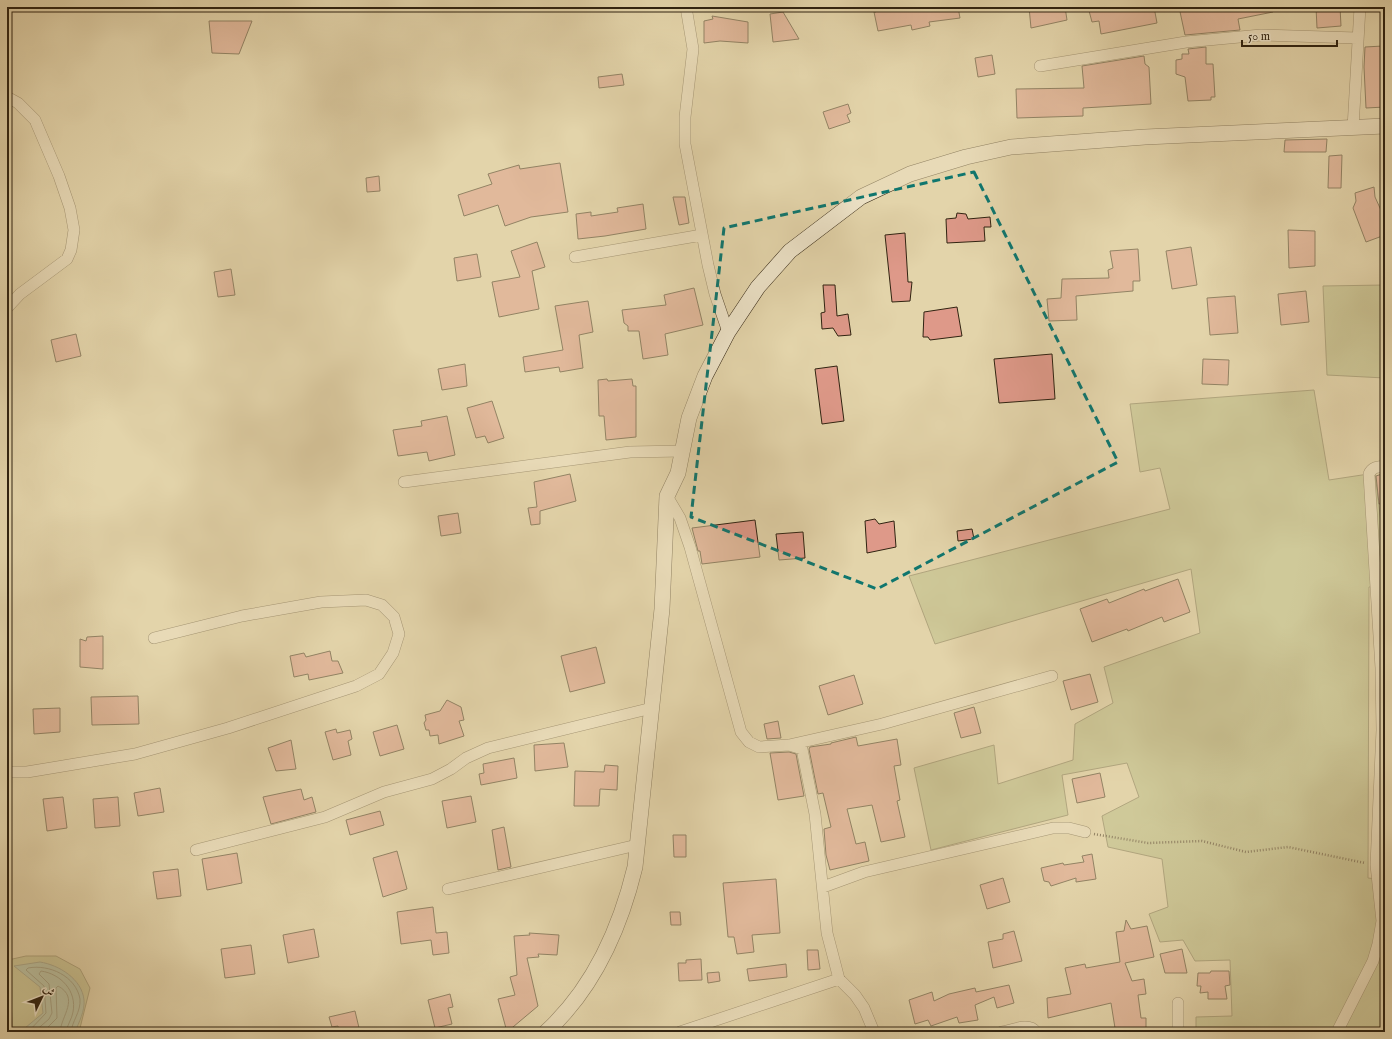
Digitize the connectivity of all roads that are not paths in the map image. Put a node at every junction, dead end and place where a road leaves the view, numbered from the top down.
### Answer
1 (686, 7) edge
2 (1360, 7) edge
3 (1357, 38) junction
4 (1040, 66) dead end
5 (7, 97) edge
6 (1385, 126) edge
7 (1353, 128) junction
8 (702, 235) junction
9 (575, 257) dead end
10 (7, 308) edge
11 (728, 332) junction
12 (682, 451) junction
13 (1385, 466) edge
14 (404, 482) dead end
15 (667, 496) junction
16 (154, 638) dead end
17 (1052, 676) dead end
18 (652, 708) junction
19 (789, 745) junction
20 (7, 772) edge
21 (1085, 832) road end
22 (637, 845) junction
23 (196, 850) dead end
24 (1380, 865) edge
25 (823, 887) junction
26 (448, 889) dead end
27 (839, 979) junction
28 (1178, 1003) dead end
29 (546, 1032) edge
30 (680, 1032) edge
31 (874, 1032) edge
32 (1002, 1032) edge
33 (1036, 1032) edge
34 (1178, 1032) edge
35 (1337, 1032) edge

1 - 8 street
2 - 3 street
3 - 4 street
3 - 7 street
5 - 10 street
6 - 7 main road
7 - 11 main road
8 - 9 street
8 - 11 street
11 - 12 main road
12 - 14 street
12 - 15 main road
13 - 24 street
15 - 18 main road
15 - 19 street
16 - 20 street
17 - 19 street
18 - 22 main road
18 - 23 street
19 - 25 street
21 - 25 street
22 - 26 street
22 - 29 main road
24 - 35 street
25 - 27 street
27 - 30 street
27 - 31 street
28 - 34 street
32 - 33 street

